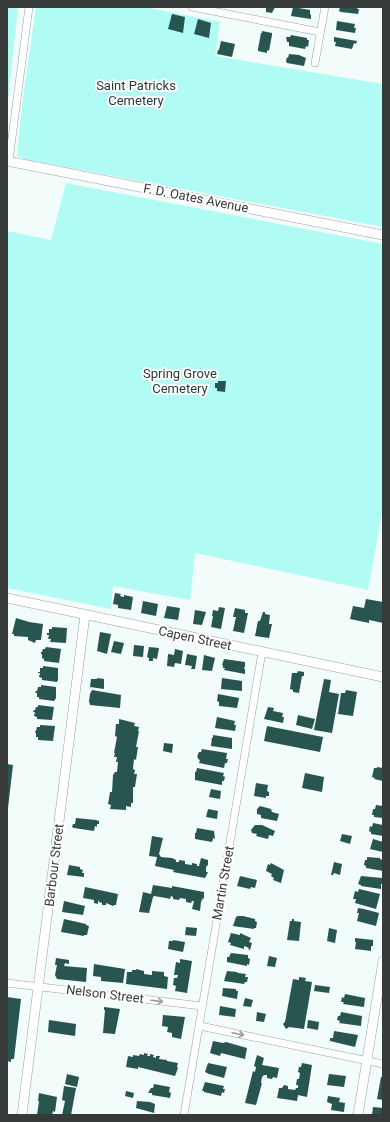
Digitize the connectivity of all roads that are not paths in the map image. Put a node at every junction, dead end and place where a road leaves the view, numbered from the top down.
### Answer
1 (29, 7) edge
2 (192, 7) edge
3 (325, 7) edge
4 (320, 32) junction
5 (315, 63) dead end
6 (8, 161) edge
7 (383, 235) edge
8 (7, 598) edge
9 (85, 615) junction
10 (262, 652) junction
11 (383, 677) edge
12 (383, 961) edge
13 (7, 983) edge
14 (38, 987) junction
15 (202, 1006) junction
16 (200, 1026) junction
17 (367, 1061) junction
18 (383, 1064) edge
19 (22, 1115) edge
20 (184, 1115) edge
21 (358, 1115) edge

1 - 6 street
2 - 4 street
3 - 4 street
4 - 5 street
6 - 7 street, F. D. Oates Avenue
8 - 9 street, Capen Street
9 - 10 street, Capen Street
9 - 14 street, Barbour Street
10 - 11 street, Capen Street
10 - 15 street, Martin Street
12 - 17 street
13 - 14 street, Nelson Street
14 -> 15 street, Nelson Street
14 - 19 street, Barbour Street
15 - 16 street, Martin Street
16 -> 17 street
16 - 20 street, Martin Street
17 - 18 street
17 - 21 street

